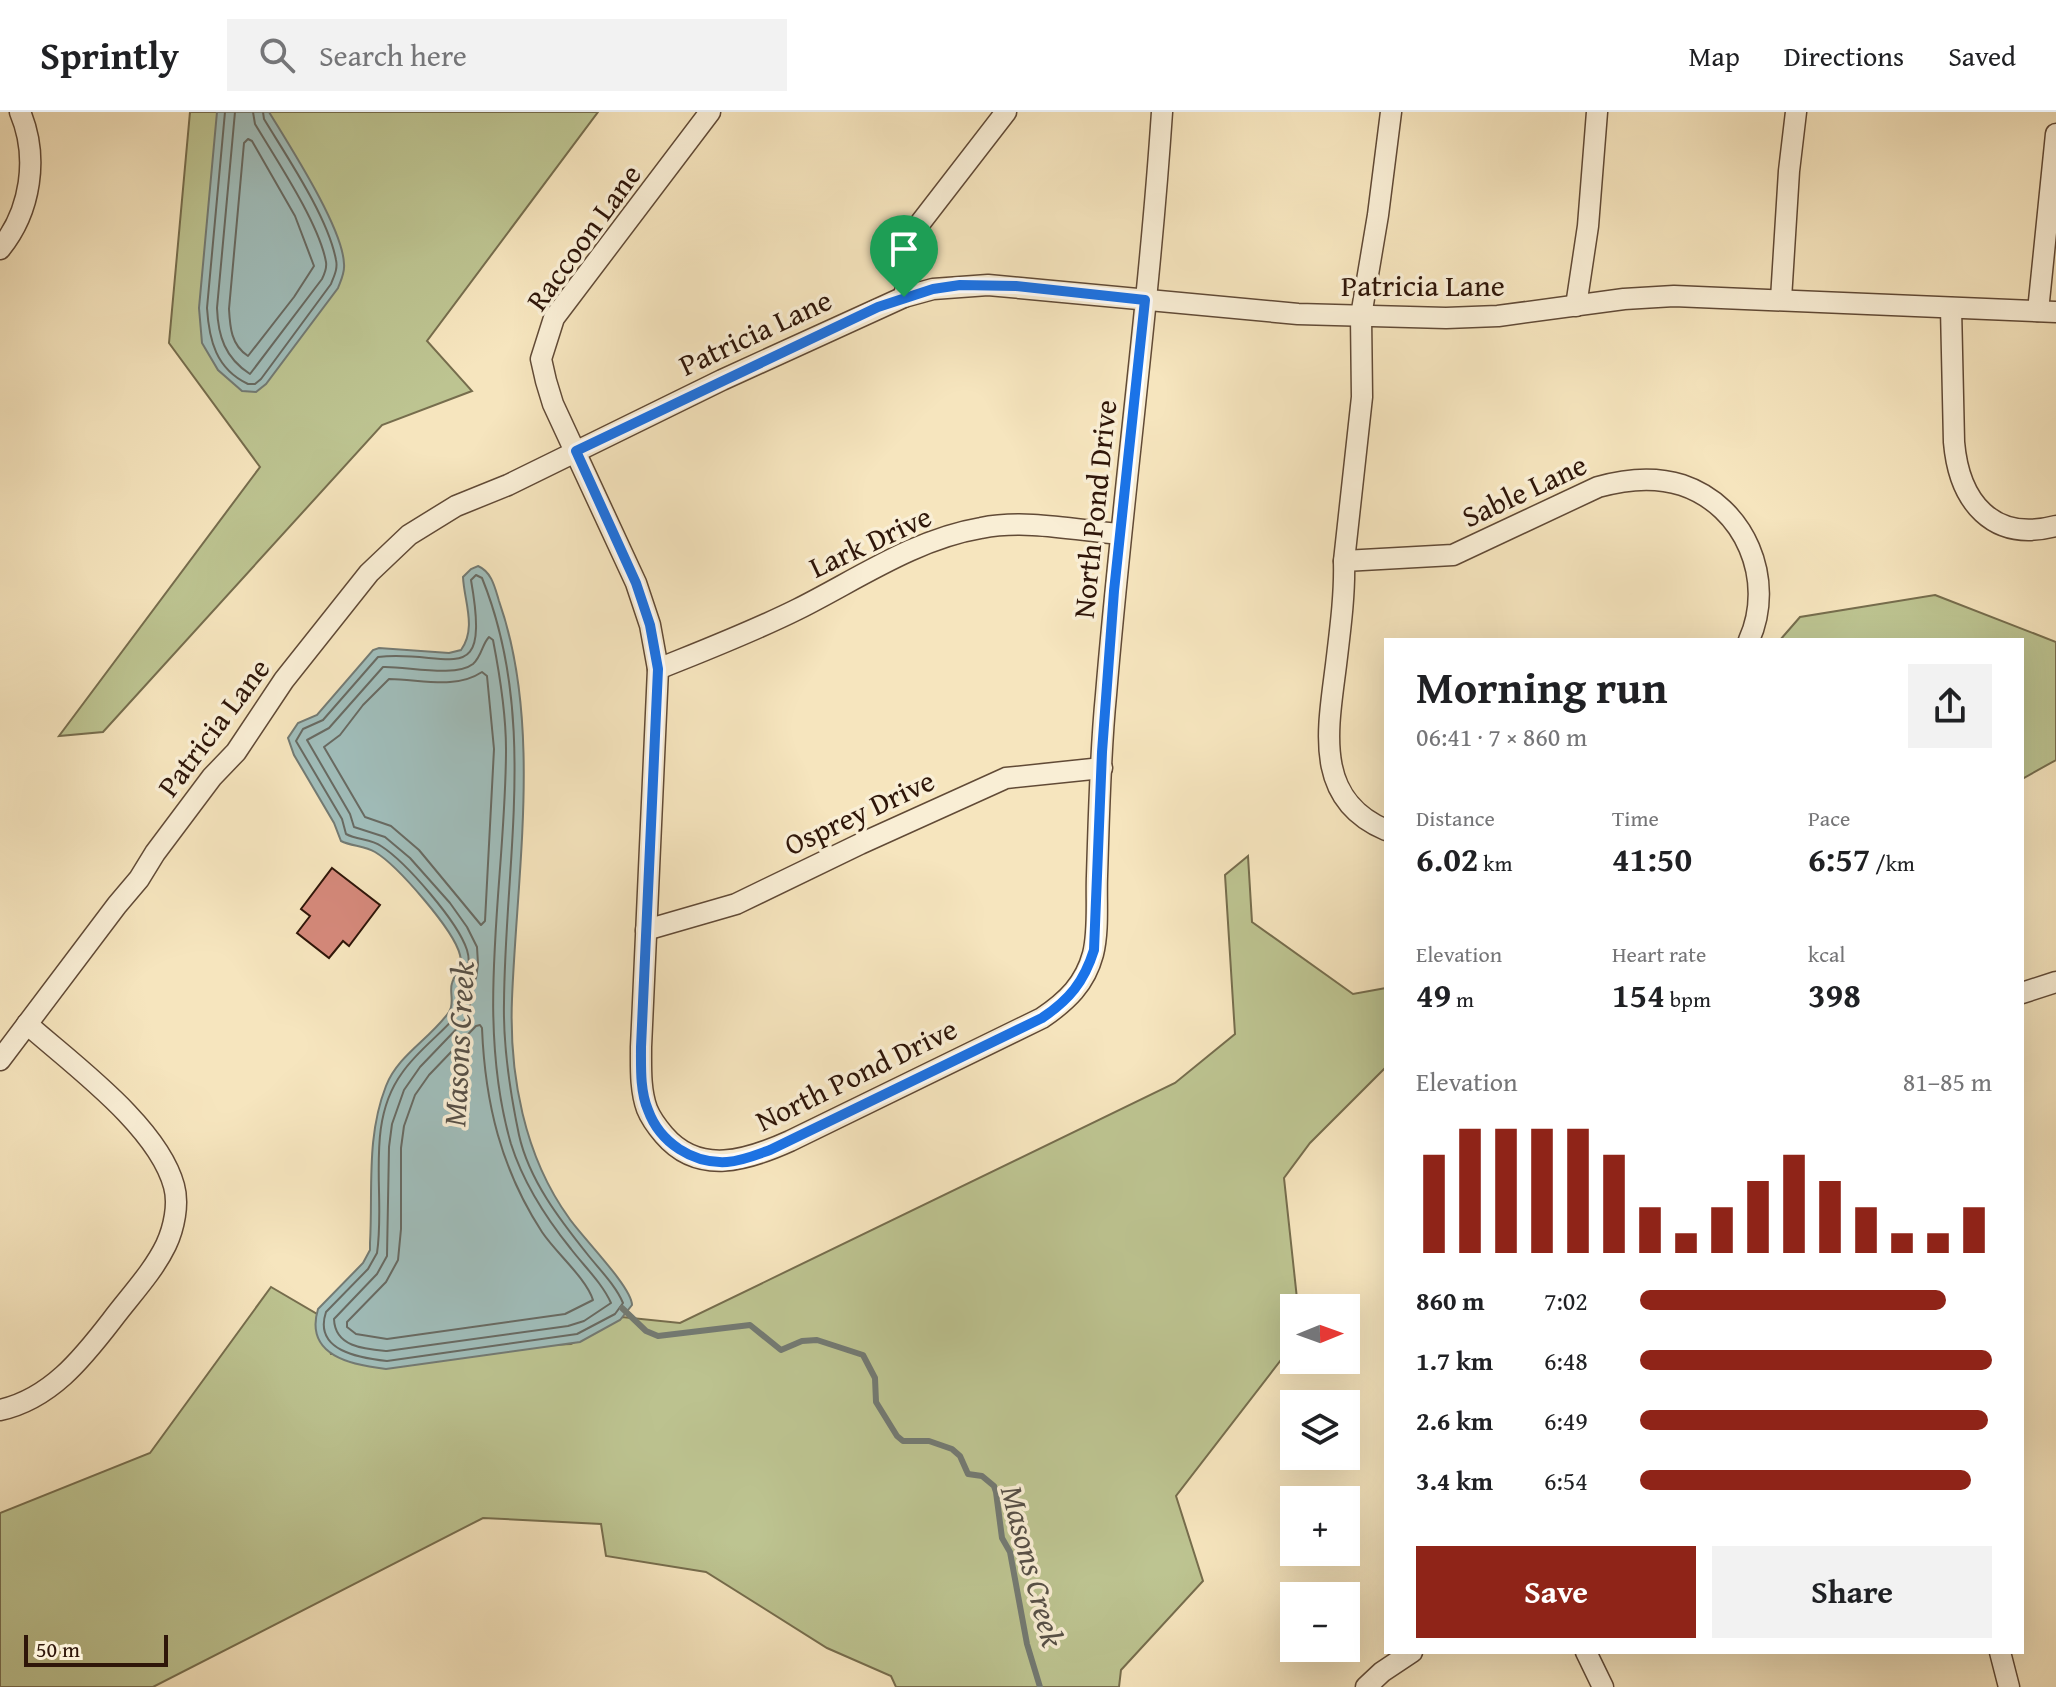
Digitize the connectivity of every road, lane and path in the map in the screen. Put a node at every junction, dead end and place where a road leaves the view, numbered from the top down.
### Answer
1 (20, 112) edge
2 (710, 112) edge
3 (1006, 112) edge
4 (1162, 112) edge
5 (1391, 112) edge
6 (1597, 112) edge
7 (1796, 112) edge
8 (2056, 134) edge
9 (0, 249) edge
10 (904, 297) junction
11 (1781, 299) junction
12 (1145, 300) junction
13 (1576, 306) junction
14 (1951, 308) junction
15 (2047, 311) edge
16 (1361, 316) junction
17 (576, 451) junction
18 (2056, 526) edge
19 (1120, 534) junction
20 (1344, 561) junction
21 (1750, 638) edge
22 (658, 669) junction
23 (1102, 768) junction
24 (1384, 829) edge
25 (646, 930) junction
26 (2056, 982) edge
27 (2024, 992) edge
28 (27, 1024) junction
29 (0, 1060) edge
30 (0, 1410) edge
31 (1409, 1654) edge
32 (1587, 1654) edge
33 (2001, 1654) edge
34 (1366, 1687) edge
35 (1603, 1687) edge
36 (2009, 1687) edge

1 - 9 street
2 - 17 street, Raccoon Lane
3 - 10 street
4 - 12 street
5 - 16 street
6 - 13 street
7 - 11 street
8 - 15 street
10 - 12 street, Patricia Lane
10 - 17 street, Patricia Lane
11 - 13 street, Patricia Lane
11 - 14 street, Patricia Lane
12 - 16 street, Patricia Lane
12 - 19 street, North Pond Drive
13 - 16 street, Patricia Lane
14 - 15 street, Patricia Lane
14 - 18 street
16 - 20 street
17 - 22 street, North Pond Drive
17 - 28 street, Patricia Lane
19 - 22 street, Lark Drive
19 - 23 street, North Pond Drive
20 - 21 street, Sable Lane
20 - 24 street
22 - 25 street, North Pond Drive
23 - 25 street, Osprey Drive
23 - 25 street, North Pond Drive
26 - 27 street
28 - 29 street, Patricia Lane
28 - 30 street
31 - 34 street
32 - 35 street
33 - 36 street

